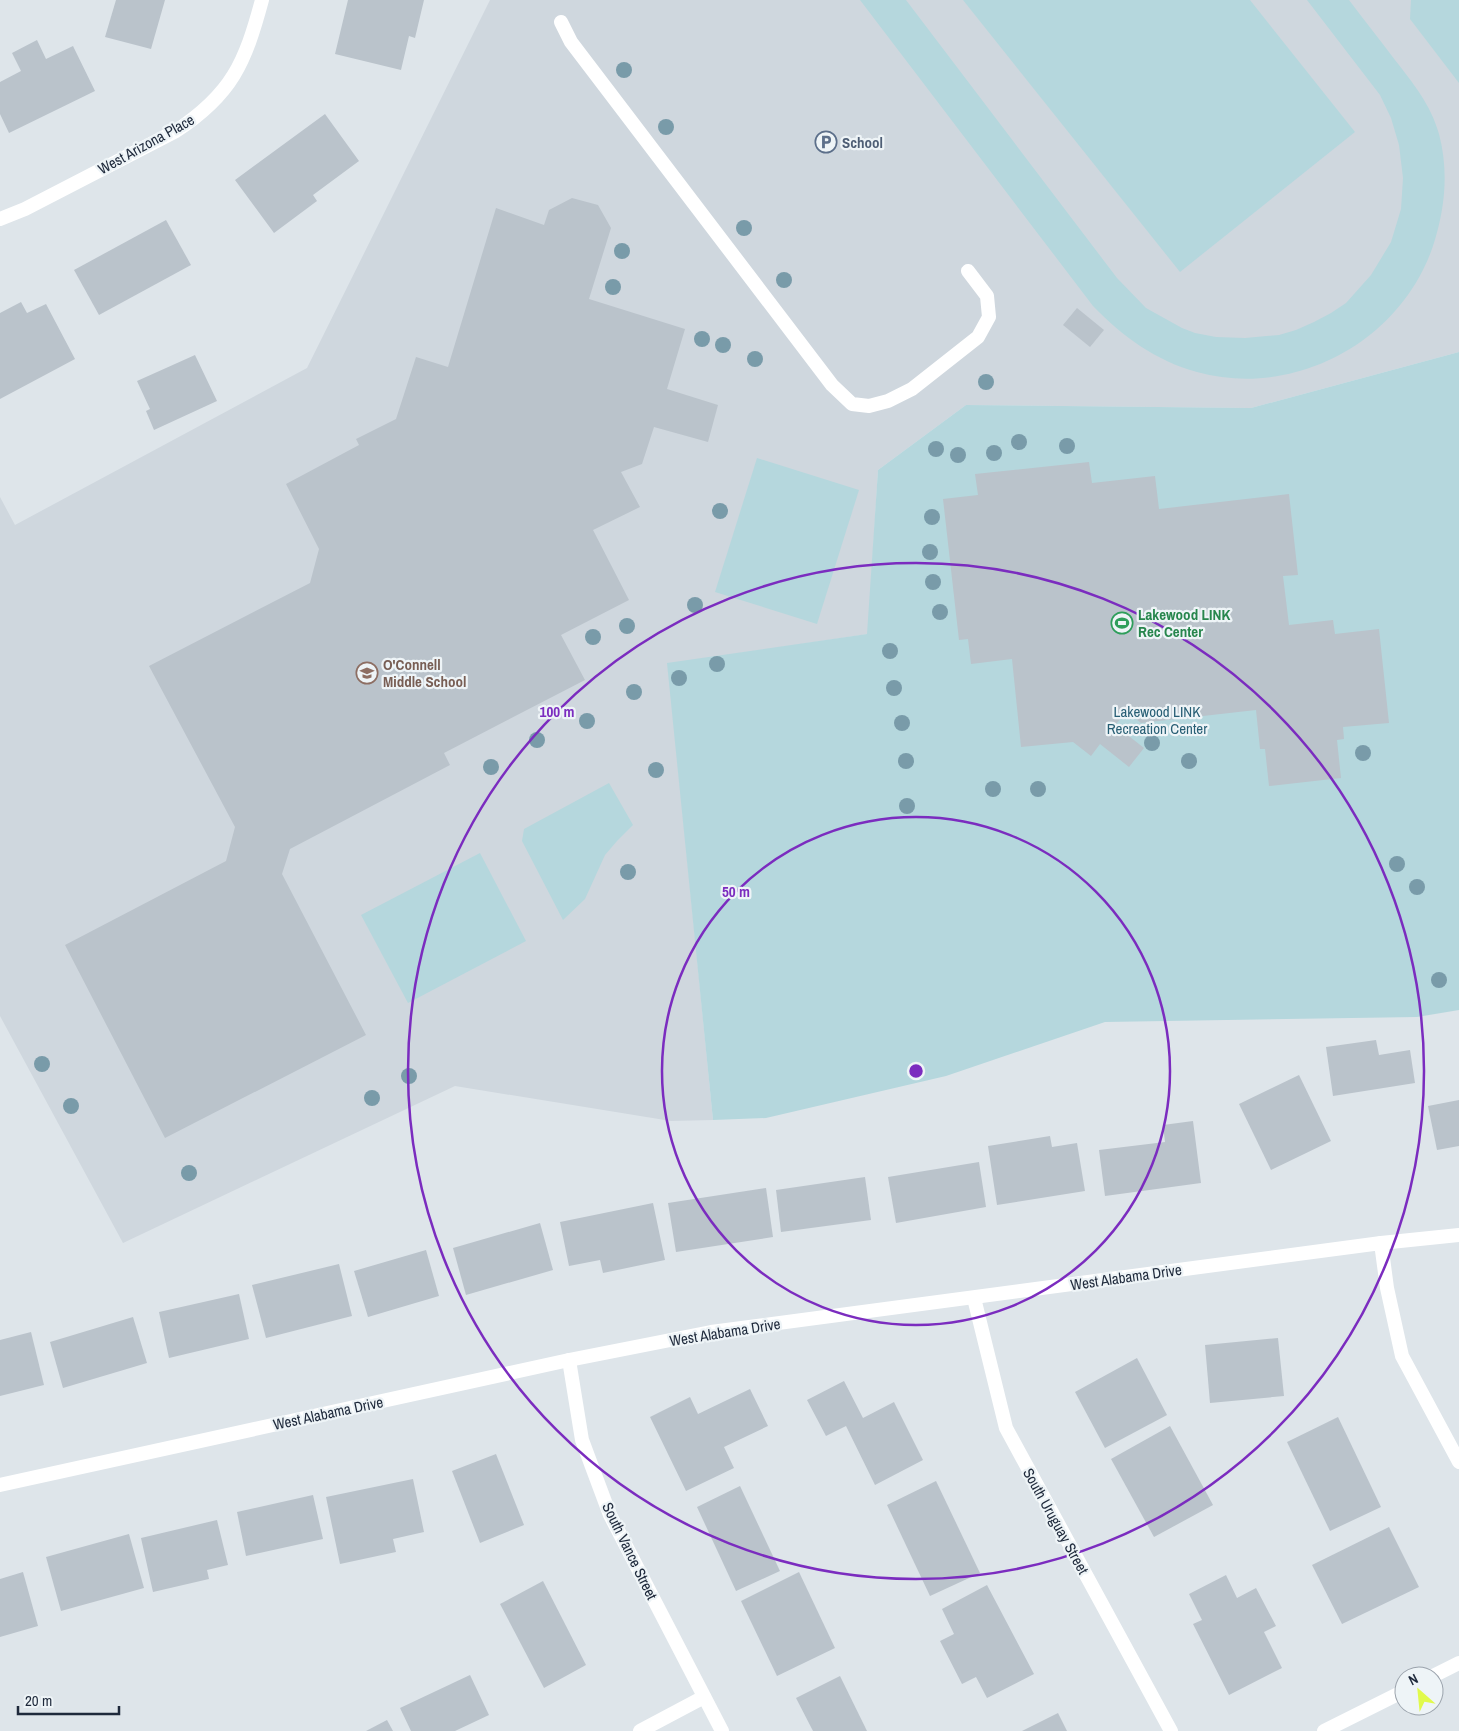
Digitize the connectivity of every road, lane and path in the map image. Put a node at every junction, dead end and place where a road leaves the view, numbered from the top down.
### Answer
1 (262, 0) edge
2 (561, 22) dead end
3 (0, 219) edge
4 (968, 270) dead end
5 (1459, 1235) edge
6 (1381, 1243) junction
7 (974, 1298) junction
8 (569, 1360) junction
9 (1459, 1462) edge
10 (0, 1485) edge
11 (1459, 1663) edge
12 (1444, 1670) edge
13 (1394, 1695) edge
14 (704, 1697) junction
15 (640, 1731) edge
16 (722, 1731) edge
17 (1171, 1731) edge
18 (1324, 1731) edge

1 - 3 street, West Arizona Place
2 - 4 street
5 - 6 street, West Alabama Drive
6 - 7 street, West Alabama Drive
6 - 9 street
7 - 8 street, West Alabama Drive
7 - 17 street, South Uruguay Street
8 - 10 street, West Alabama Drive
8 - 14 street, South Vance Street
11 - 12 street
13 - 18 street
14 - 15 street
14 - 16 street, South Vance Street

